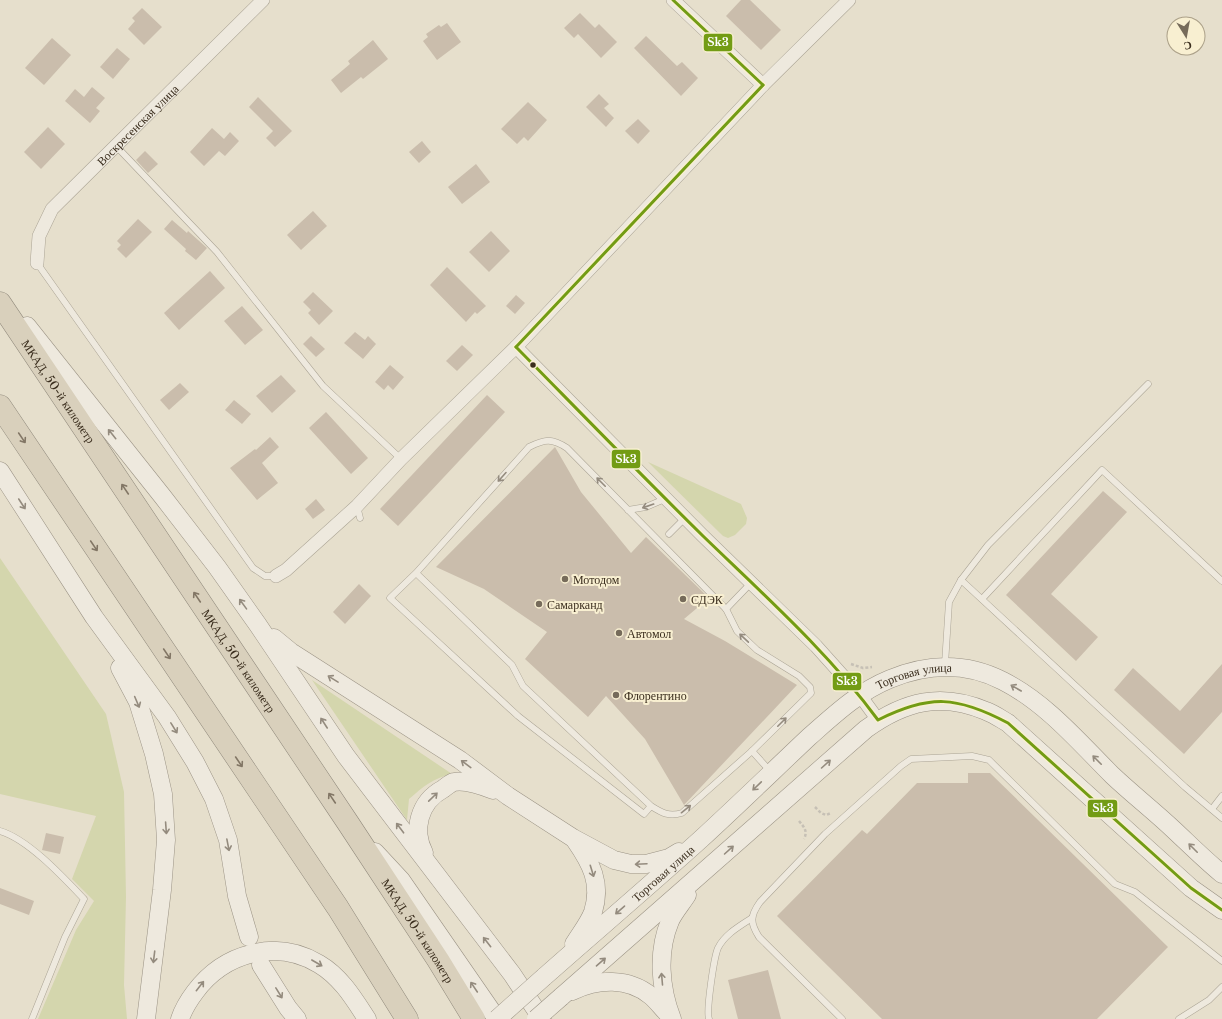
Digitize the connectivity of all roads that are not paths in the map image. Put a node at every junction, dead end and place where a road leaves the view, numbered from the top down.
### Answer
1 (263, 0) edge
2 (673, 0) edge
3 (849, 0) edge
4 (763, 84) junction
5 (116, 146) junction
6 (37, 263) joint
7 (0, 293) edge
8 (0, 304) edge
9 (516, 347) junction
10 (1148, 384) dead end
11 (0, 406) edge
12 (401, 459) junction
13 (0, 471) edge
14 (667, 498) junction
15 (628, 510) junction
16 (686, 518) junction
17 (669, 534) dead end
18 (416, 573) junction
19 (276, 576) joint
20 (961, 580) junction
21 (1222, 581) edge
22 (752, 583) junction
23 (982, 599) junction
24 (726, 609) junction
25 (94, 617) junction
26 (258, 625) junction
27 (945, 666) junction
28 (859, 694) junction
29 (878, 720) junction
30 (752, 751) junction
31 (771, 772) junction
32 (508, 796) junction
33 (1222, 796) edge
34 (651, 806) junction
35 (1212, 809) junction
36 (1222, 818) edge
37 (348, 822) junction
38 (0, 831) edge
39 (573, 838) junction
40 (701, 838) junction
41 (432, 870) junction
42 (1222, 874) edge
43 (700, 876) junction
44 (1222, 910) edge
45 (752, 918) junction
46 (249, 937) dead end
47 (566, 957) junction
48 (1222, 961) edge
49 (262, 965) dead end
50 (1222, 987) edge
51 (561, 997) junction
52 (672, 1018) edge
53 (32, 1019) edge
54 (146, 1019) edge
55 (180, 1019) edge
56 (297, 1019) edge
57 (367, 1019) edge
58 (407, 1019) edge
59 (474, 1019) edge
60 (497, 1019) edge
61 (536, 1019) edge
62 (542, 1019) edge
63 (709, 1019) edge
64 (842, 1019) edge
65 (1179, 1019) edge

1 - 5 street, Воскресенская улица
2 - 4 street
3 - 4 street
4 - 9 street
5 - 6 street, Воскресенская улица
5 - 12 lane
6 - 19 lane
26 -> 7 street
37 -> 8 highway, МКАД, 50-й километр
9 - 12 street
9 - 14 street
10 - 20 lane
11 -> 58 highway
12 - 19 street
13 -> 25 street
14 -> 15 lane
14 - 16 street
15 -> 18 lane
15 - 24 lane
16 - 17 lane
16 - 22 street
18 - 34 lane
18 - 34 lane
20 - 23 lane
20 - 27 lane
21 - 23 lane
22 - 24 lane
22 - 28 street
23 - 35 lane
30 -> 24 lane
25 -> 46 street
25 -> 54 street
32 -> 26 street
41 -> 26 street
27 - 28 street, Торговая улица
42 -> 27 street, Торговая улица
28 - 29 street
28 - 31 street, Торговая улица
43 -> 29 street
29 - 44 street
30 - 31 lane
34 -> 30 lane
31 -> 40 street, Торговая улица
32 - 39 street
41 -> 32 street
33 - 35 lane
35 - 36 lane
37 - 59 highway, МКАД, 50-й километр
60 -> 37 street
38 - 53 lane
40 -> 39 street
39 -> 47 street
40 -> 47 street, Торговая улица
62 -> 41 street
51 -> 43 street
52 -> 43 street
45 - 48 lane
45 - 63 lane
45 - 64 lane
47 - 60 street, Торговая улица, bridge
49 -> 56 street
50 - 65 lane
51 - 52 street
51 - 61 street, bridge
55 -> 57 street

